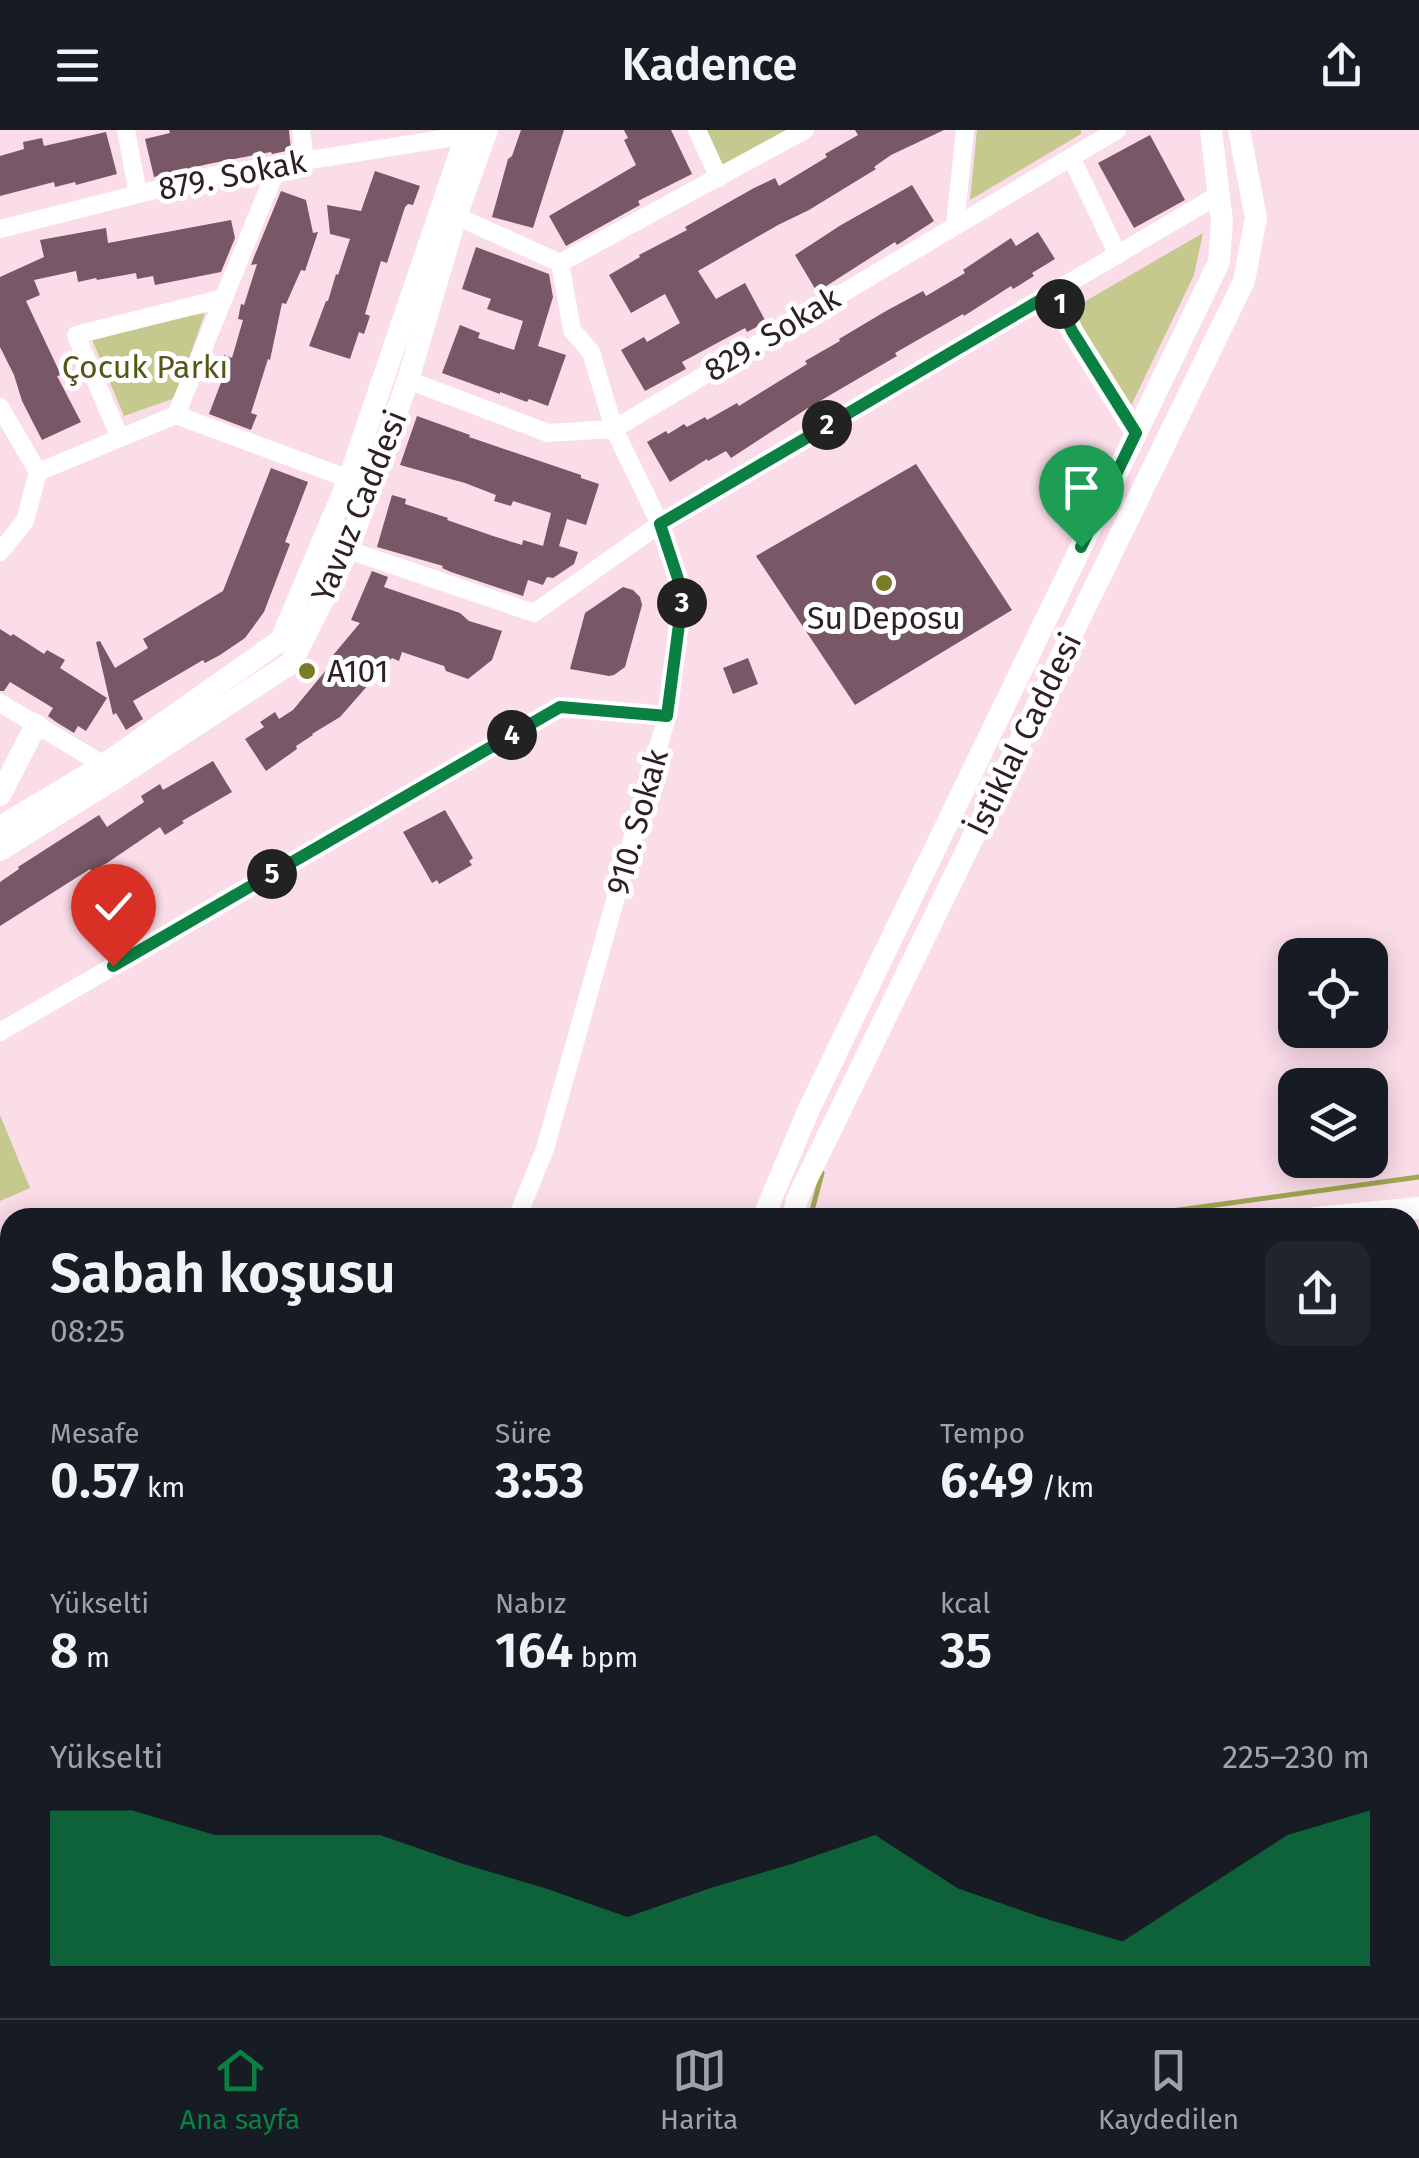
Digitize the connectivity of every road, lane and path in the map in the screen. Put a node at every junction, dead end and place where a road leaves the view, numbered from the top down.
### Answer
1 (126, 130) edge
2 (300, 130) edge
3 (697, 130) edge
4 (805, 130) edge
5 (965, 130) edge
6 (1117, 130) edge
7 (1211, 130) edge
8 (1239, 130) edge
9 (474, 132) edge
10 (1071, 157) junction
11 (305, 160) junction
12 (278, 165) junction
13 (719, 178) junction
14 (138, 194) junction
15 (1220, 194) junction
16 (456, 216) junction
17 (955, 226) junction
18 (0, 229) edge
19 (1118, 254) junction
20 (560, 263) junction
21 (1054, 292) junction
22 (224, 298) junction
23 (408, 380) junction
24 (0, 407) edge
25 (176, 415) junction
26 (614, 429) junction
27 (1136, 433) junction
28 (120, 438) junction
29 (38, 472) junction
30 (349, 479) junction
31 (660, 524) junction
32 (348, 550) junction
33 (0, 552) edge
34 (0, 703) edge
35 (667, 716) junction
36 (36, 724) junction
37 (109, 772) junction
38 (0, 795) edge
39 (0, 826) edge
40 (0, 850) edge
41 (0, 1032) edge
42 (521, 1208) edge
43 (768, 1208) edge
44 (795, 1208) edge

1 - 14 street
2 - 11 street
3 - 13 street
4 - 13 street
5 - 17 street
6 - 10 street, 829. Sokak
7 - 15 main road, İstiklal Caddesi
8 - 44 main road, İstiklal Caddesi
9 - 11 street, 879. Sokak
9 - 16 main road, Yavuz Caddesi
9 - 30 main road, Yavuz Caddesi
10 - 17 street, 829. Sokak
10 - 19 street
11 - 12 street, 879. Sokak
12 - 14 street, 879. Sokak
12 - 22 street
13 - 20 street
14 - 18 street, 879. Sokak
15 - 19 street
15 - 27 main road, İstiklal Caddesi
16 - 20 street
16 - 23 main road, Yavuz Caddesi
17 - 26 street, 829. Sokak
19 - 21 street
20 - 26 street, 910. Sokak
21 - 27 main road
21 - 31 street
22 - 25 street
22 - 28 street
23 - 26 street, 829. Sokak
23 - 32 main road, Yavuz Caddesi
24 - 29 street
25 - 28 street
25 - 30 street
26 - 31 street, 910. Sokak
27 - 43 main road, İstiklal Caddesi
28 - 29 street
29 - 33 street
30 - 37 main road, Yavuz Caddesi
31 - 32 street
31 - 35 street, 910. Sokak
32 - 37 main road, Yavuz Caddesi
34 - 36 street
35 - 41 street
35 - 42 street, 910. Sokak
36 - 37 street
36 - 38 main road
37 - 39 main road, Yavuz Caddesi
37 - 40 main road, Yavuz Caddesi

